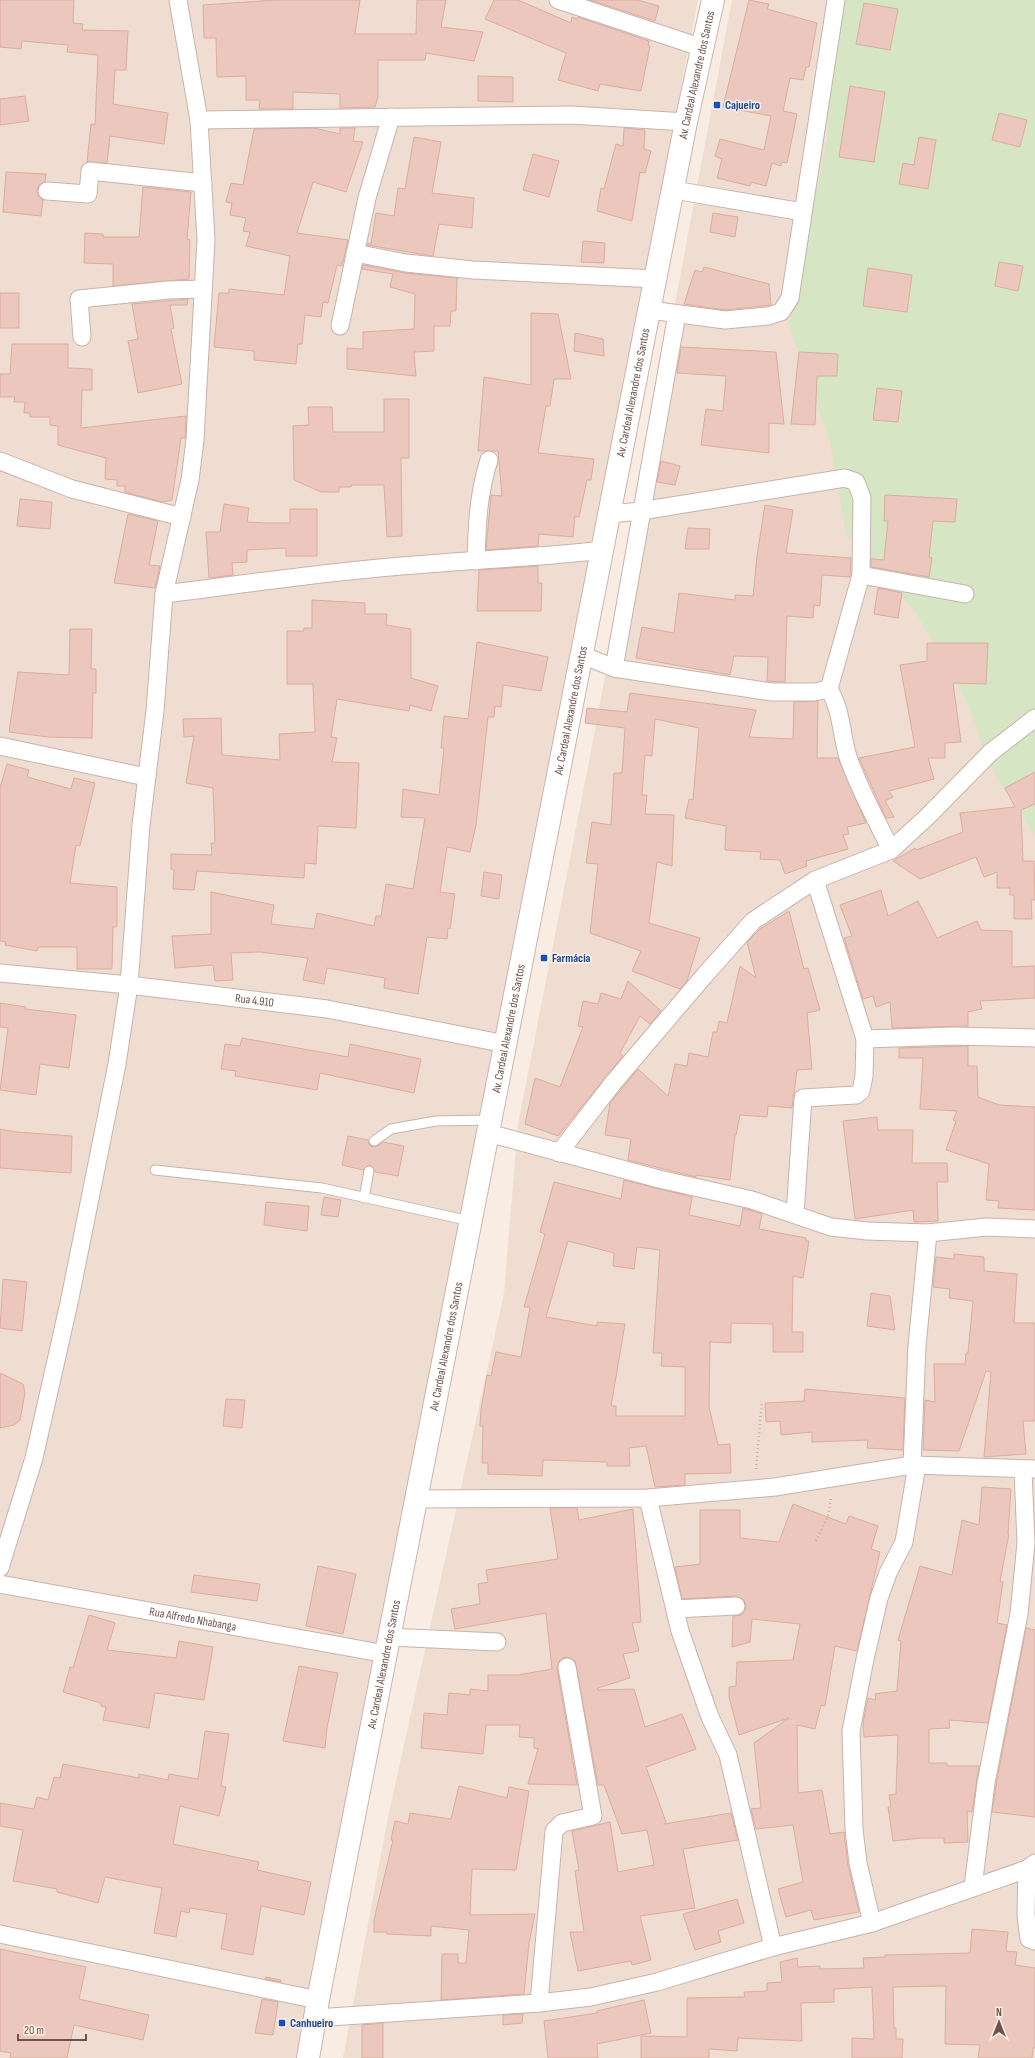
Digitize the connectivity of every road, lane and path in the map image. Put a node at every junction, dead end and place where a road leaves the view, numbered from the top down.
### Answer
1 (178, 0) edge
2 (558, 0) edge
3 (713, 0) edge
4 (836, 0) edge
5 (703, 48) junction
6 (391, 117) junction
7 (198, 120) junction
8 (686, 122) junction
9 (203, 183) junction
10 (674, 190) junction
11 (47, 191) dead end
12 (803, 212) junction
13 (355, 253) junction
14 (656, 279) junction
15 (202, 289) junction
16 (650, 310) junction
17 (676, 314) junction
18 (340, 326) dead end
19 (82, 337) dead end
20 (489, 460) dead end
21 (0, 461) edge
22 (641, 511) junction
23 (610, 514) junction
24 (182, 517) junction
25 (603, 550) junction
26 (476, 562) junction
27 (861, 575) junction
28 (164, 594) junction
29 (965, 594) dead end
30 (582, 655) junction
31 (614, 668) junction
32 (829, 689) junction
33 (1035, 718) edge
34 (0, 746) edge
35 (146, 777) junction
36 (891, 850) junction
37 (815, 880) junction
38 (0, 973) edge
39 (130, 985) junction
40 (1035, 1038) edge
41 (865, 1039) junction
42 (506, 1044) junction
43 (490, 1126) junction
44 (374, 1141) dead end
45 (559, 1153) junction
46 (155, 1170) dead end
47 (369, 1171) dead end
48 (364, 1198) junction
49 (795, 1214) junction
50 (470, 1222) junction
51 (1035, 1229) edge
52 (928, 1233) junction
53 (762, 1401) dead end
54 (914, 1465) junction
55 (1029, 1469) edge
56 (830, 1478) junction
57 (753, 1489) junction
58 (648, 1498) junction
59 (416, 1499) junction
60 (816, 1542) dead end
61 (0, 1568) edge
62 (0, 1584) edge
63 (736, 1606) dead end
64 (675, 1609) junction
65 (497, 1642) dead end
66 (387, 1646) junction
67 (567, 1668) dead end
68 (1031, 1866) edge
69 (972, 1888) junction
70 (872, 1923) junction
71 (0, 1934) edge
72 (1035, 1941) edge
73 (773, 1946) junction
74 (539, 2003) junction
75 (317, 2009) junction
76 (308, 2058) edge

1 - 7 street
2 - 5 street
3 - 5 street, Av. Cardeal Alexandre dos Santos
4 - 12 street
5 - 8 street, Av. Cardeal Alexandre dos Santos
6 - 7 street
6 - 8 street
6 - 13 street
7 - 9 street
8 - 10 street, Av. Cardeal Alexandre dos Santos
9 - 11 street
9 - 15 street
10 - 12 street
10 - 14 street, Av. Cardeal Alexandre dos Santos
12 - 17 street
13 - 14 street
13 - 18 street
14 - 16 street, Av. Cardeal Alexandre dos Santos
15 - 19 street
15 - 24 street
16 - 17 street
16 - 23 street, Av. Cardeal Alexandre dos Santos
17 - 22 street
20 - 26 street
21 - 24 street
22 - 23 street
22 - 27 street
22 - 31 street
23 - 25 street, Av. Cardeal Alexandre dos Santos
24 - 28 street
25 - 26 street
25 - 30 street, Av. Cardeal Alexandre dos Santos
26 - 28 street
27 - 29 street
27 - 32 street
28 - 35 street
30 - 31 street
30 - 42 street, Av. Cardeal Alexandre dos Santos
31 - 32 street
32 - 36 street
33 - 36 street
34 - 35 street
35 - 39 street
36 - 37 street
37 - 41 street
37 - 45 street
38 - 39 street, Rua 4.910
39 - 42 street, Rua 4.910
39 - 61 street
40 - 41 street
41 - 49 street
42 - 43 street, Av. Cardeal Alexandre dos Santos
43 - 44 lane
43 - 45 street
43 - 50 street, Av. Cardeal Alexandre dos Santos
45 - 49 street
46 - 48 lane
47 - 48 lane
48 - 50 lane
49 - 52 street
50 - 59 street, Av. Cardeal Alexandre dos Santos
51 - 52 street
52 - 54 street
53 - 57 path
54 - 55 street
54 - 56 street
54 - 70 street
55 - 69 street
56 - 57 street
56 - 60 path
57 - 58 street
58 - 59 street
58 - 64 street
59 - 66 street, Av. Cardeal Alexandre dos Santos
62 - 66 street, Rua Alfredo Nhabanga
63 - 64 street
64 - 73 street
65 - 66 street, Rua Alfredo Nhabanga
66 - 75 street, Av. Cardeal Alexandre dos Santos
67 - 74 street
68 - 69 street
68 - 72 street
69 - 70 street
70 - 73 street
71 - 75 street
73 - 74 street
74 - 75 street
75 - 76 street, Av. Cardeal Alexandre dos Santos

